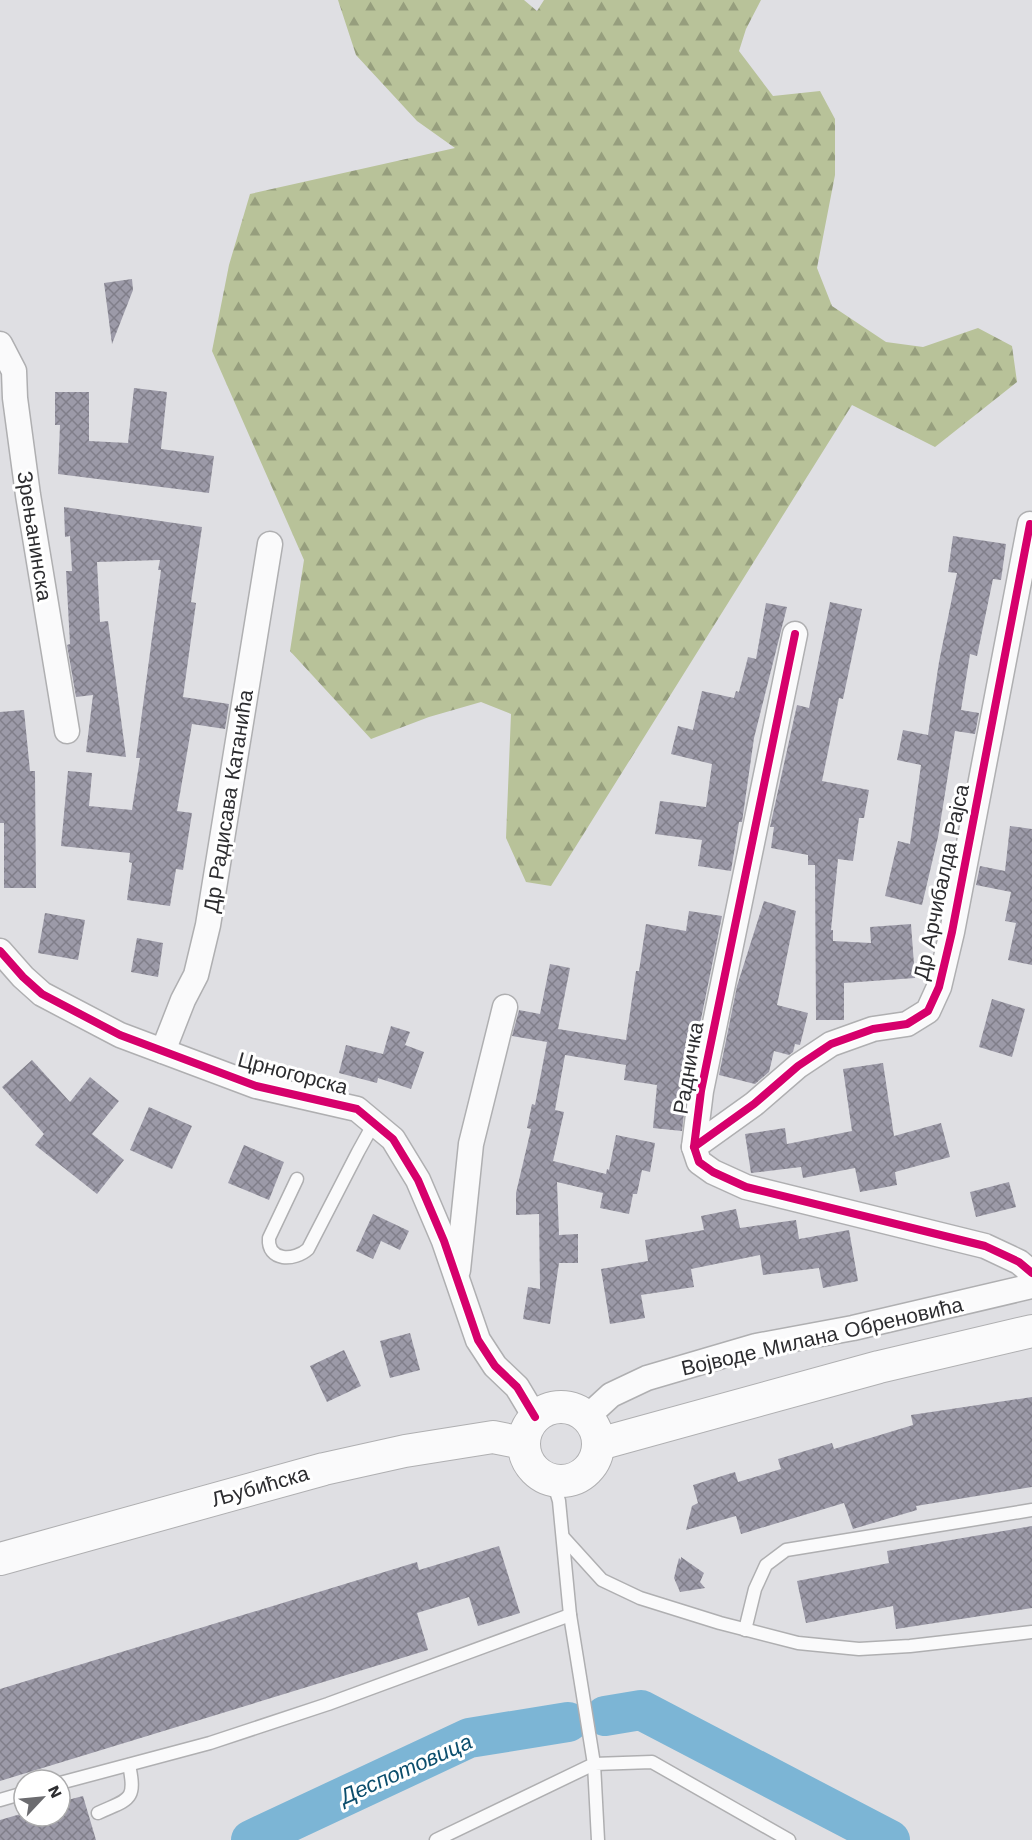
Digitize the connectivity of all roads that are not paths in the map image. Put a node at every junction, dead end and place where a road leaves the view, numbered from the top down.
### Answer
1 (0, 344) edge
2 (1030, 524) dead end
3 (270, 544) dead end
4 (795, 634) dead end
5 (67, 731) dead end
6 (0, 951) edge
7 (505, 1006) dead end
8 (163, 1052) junction
9 (374, 1124) junction
10 (694, 1147) junction
11 (297, 1179) dead end
12 (1032, 1272) edge
13 (457, 1275) junction
14 (1032, 1286) edge
15 (1032, 1331) edge
16 (529, 1430) junction
17 (593, 1430) junction
18 (553, 1481) junction
19 (1032, 1509) edge
20 (563, 1537) junction
21 (0, 1559) edge
22 (570, 1615) junction
23 (745, 1630) junction
24 (1032, 1632) edge
25 (594, 1764) junction
26 (129, 1765) junction
27 (72, 1781) edge
28 (98, 1813) dead end
29 (436, 1840) edge
30 (598, 1840) edge
31 (789, 1840) edge

1 - 5 street, Зрењанинска
2 - 10 street, Др Арчибалда Рајса
3 - 8 street, Др Радисава Катанића
4 - 10 street, Радничка
6 - 8 street, Црногорска
7 - 13 street
8 - 9 street, Црногорска
9 - 11 lane
9 - 13 street, Црногорска
10 - 12 street, Радничка
13 - 16 street, Црногорска
14 - 17 street, Војводе Милана Обреновића
15 - 17 street
16 - 17 street
16 - 18 street
16 - 21 street, Љубићска
17 - 18 street
18 - 20 lane
19 - 23 lane
20 - 22 lane
20 - 23 lane
22 - 25 lane
22 - 26 lane
23 - 24 lane
25 - 29 lane
25 - 30 lane
25 - 31 lane
26 - 27 lane
26 - 28 lane

